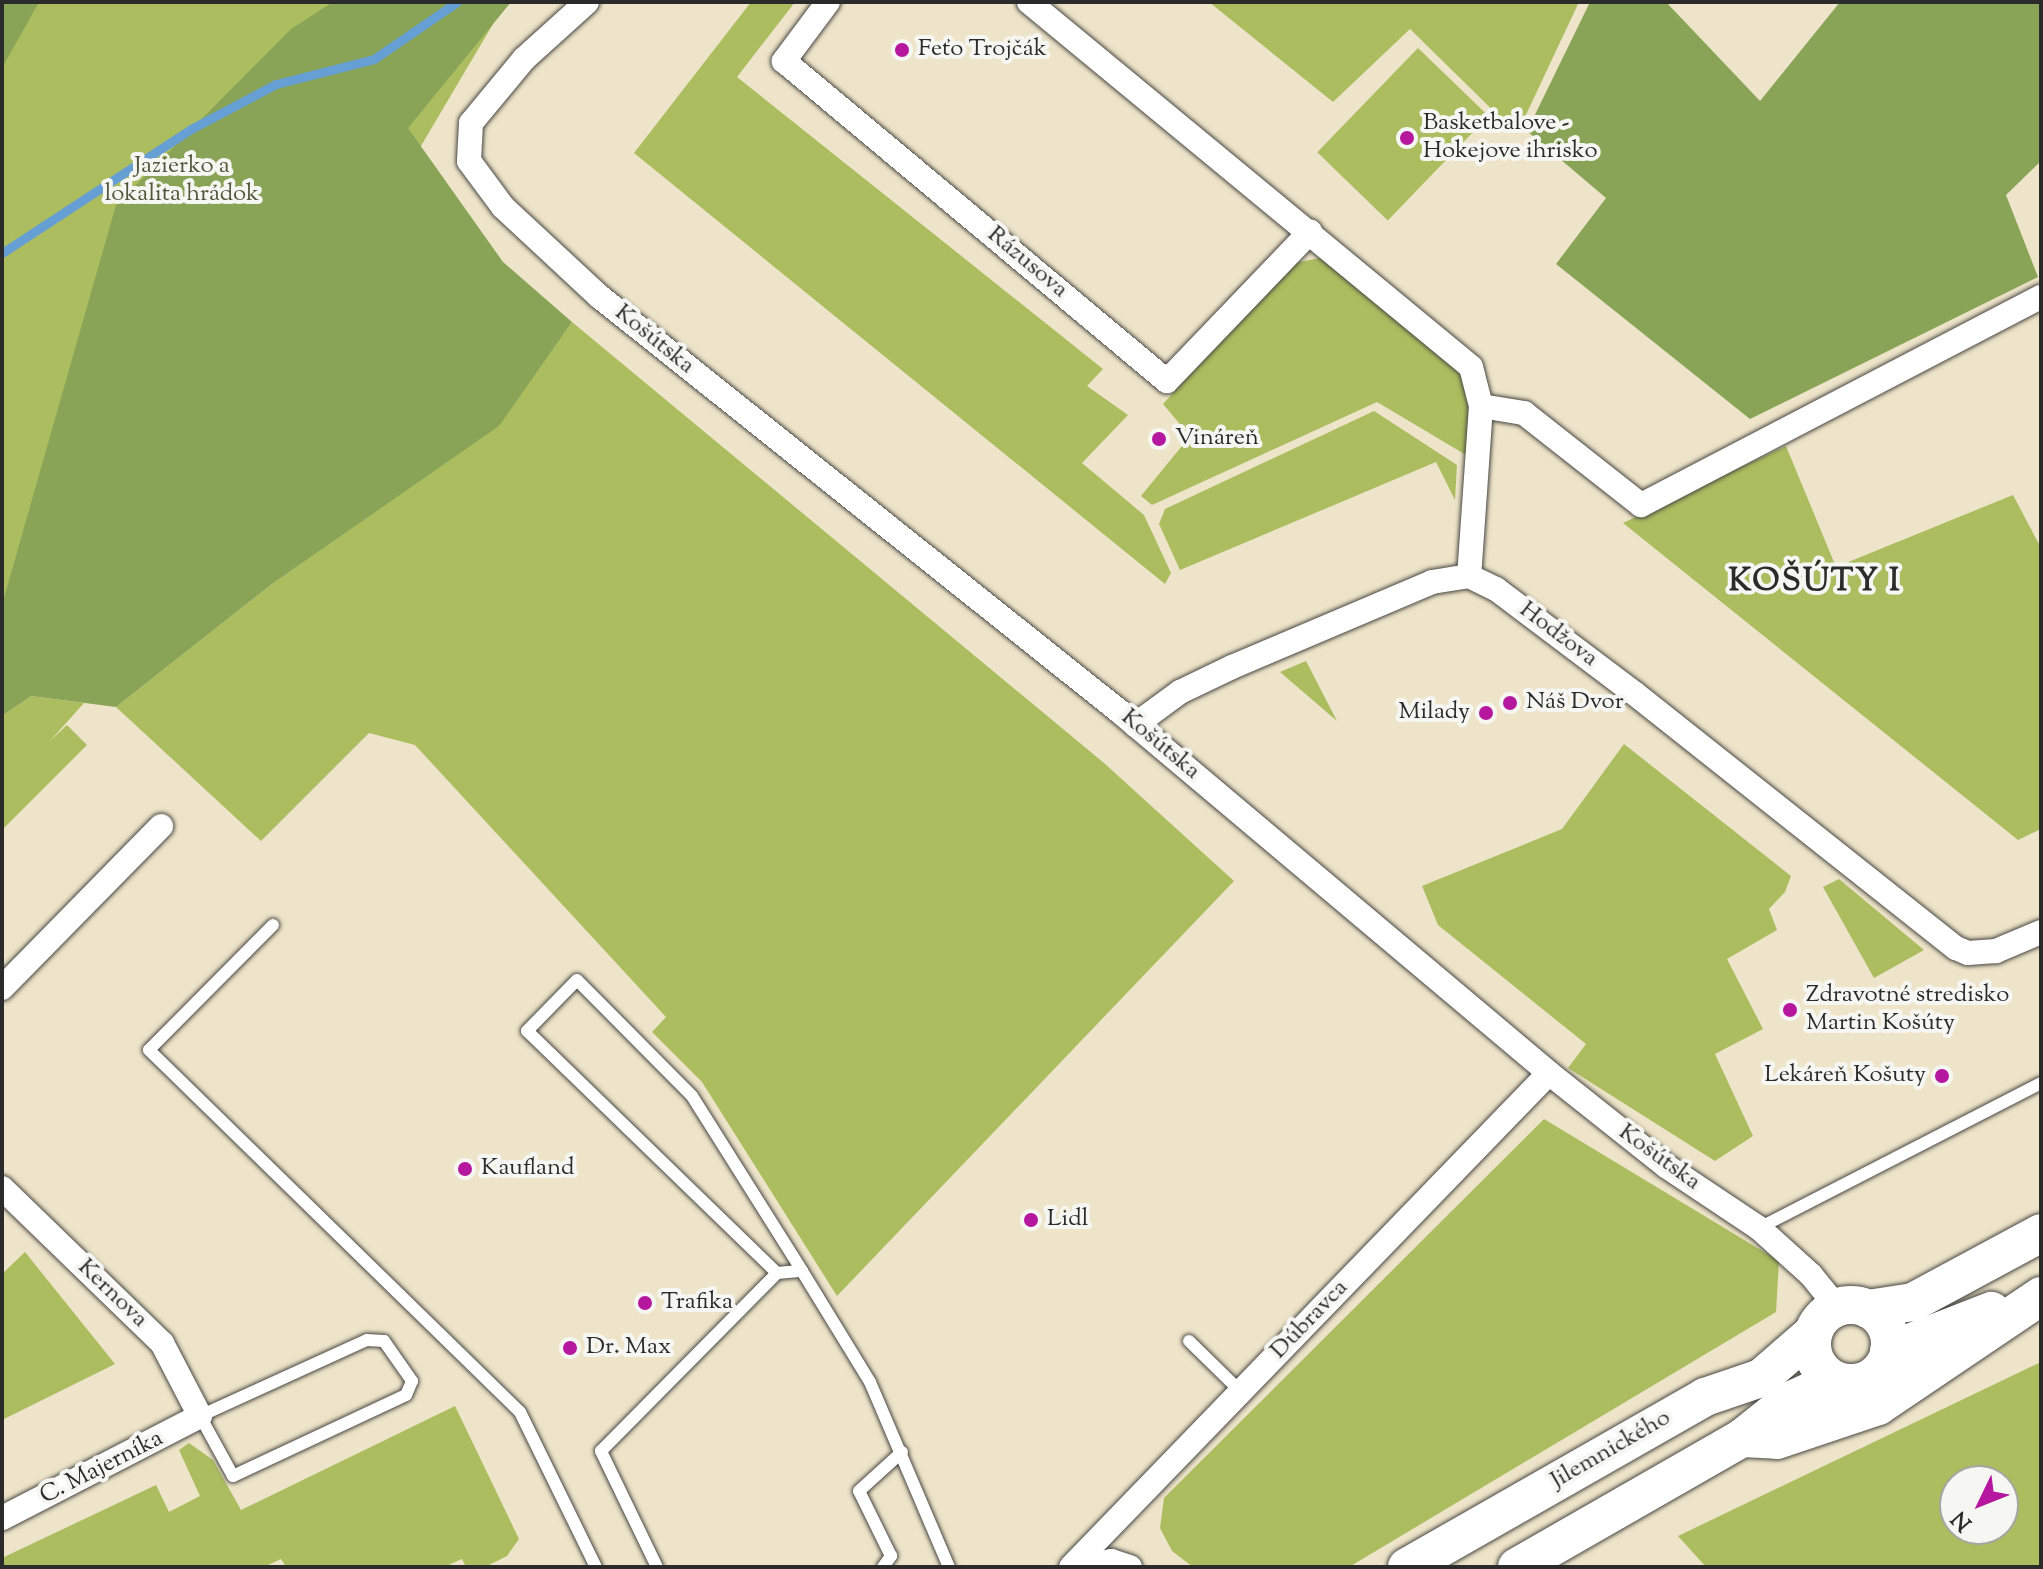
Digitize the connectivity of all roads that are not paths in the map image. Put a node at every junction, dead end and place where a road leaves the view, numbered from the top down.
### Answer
1 (587, 2) edge
2 (828, 2) edge
3 (1029, 2) edge
4 (1310, 232) junction
5 (2041, 297) edge
6 (1481, 406) junction
7 (1469, 576) junction
8 (1135, 725) junction
9 (161, 826) dead end
10 (273, 925) dead end
11 (2030, 937) edge
12 (2, 988) edge
13 (1549, 1073) junction
14 (2041, 1083) edge
15 (2, 1188) edge
16 (1759, 1228) junction
17 (2041, 1233) edge
18 (802, 1271) junction
19 (777, 1273) junction
20 (2041, 1294) edge
21 (1840, 1317) junction
22 (1189, 1341) dead end
23 (1889, 1351) junction
24 (1835, 1380) junction
25 (1241, 1392) junction
26 (200, 1416) junction
27 (1742, 1438) junction
28 (902, 1452) junction
29 (2, 1518) edge
30 (596, 1567) edge
31 (657, 1567) edge
32 (883, 1567) edge
33 (949, 1567) edge
34 (1071, 1567) edge
35 (1078, 1567) edge
36 (1130, 1567) edge
37 (1407, 1567) edge
38 (1517, 1567) edge

1 - 8 street, Košútska
2 - 4 street, Rázusova
3 - 4 street
4 - 6 street
5 - 6 street
6 - 7 street
7 - 8 street
7 - 11 street, Hodžova
8 - 13 street, Košútska
9 - 12 street
10 - 30 lane
13 - 16 street, Košútska
13 - 25 street, Dúbravca
14 - 16 lane
15 - 26 street, Kernova
16 - 21 street, Košútska
17 - 21 main road
18 - 19 lane
18 - 19 lane
18 - 28 lane
19 - 31 lane
20 - 23 main road
20 - 27 main road
21 - 23 main road
21 - 24 main road
21 - 37 main road, Jilemnického
22 - 25 lane
23 - 24 main road
24 - 27 main road
25 - 34 street, Dúbravca
26 - 26 lane
26 - 29 street, C. Majerníka
27 - 38 main road
28 - 32 lane
28 - 33 lane
35 - 36 street

